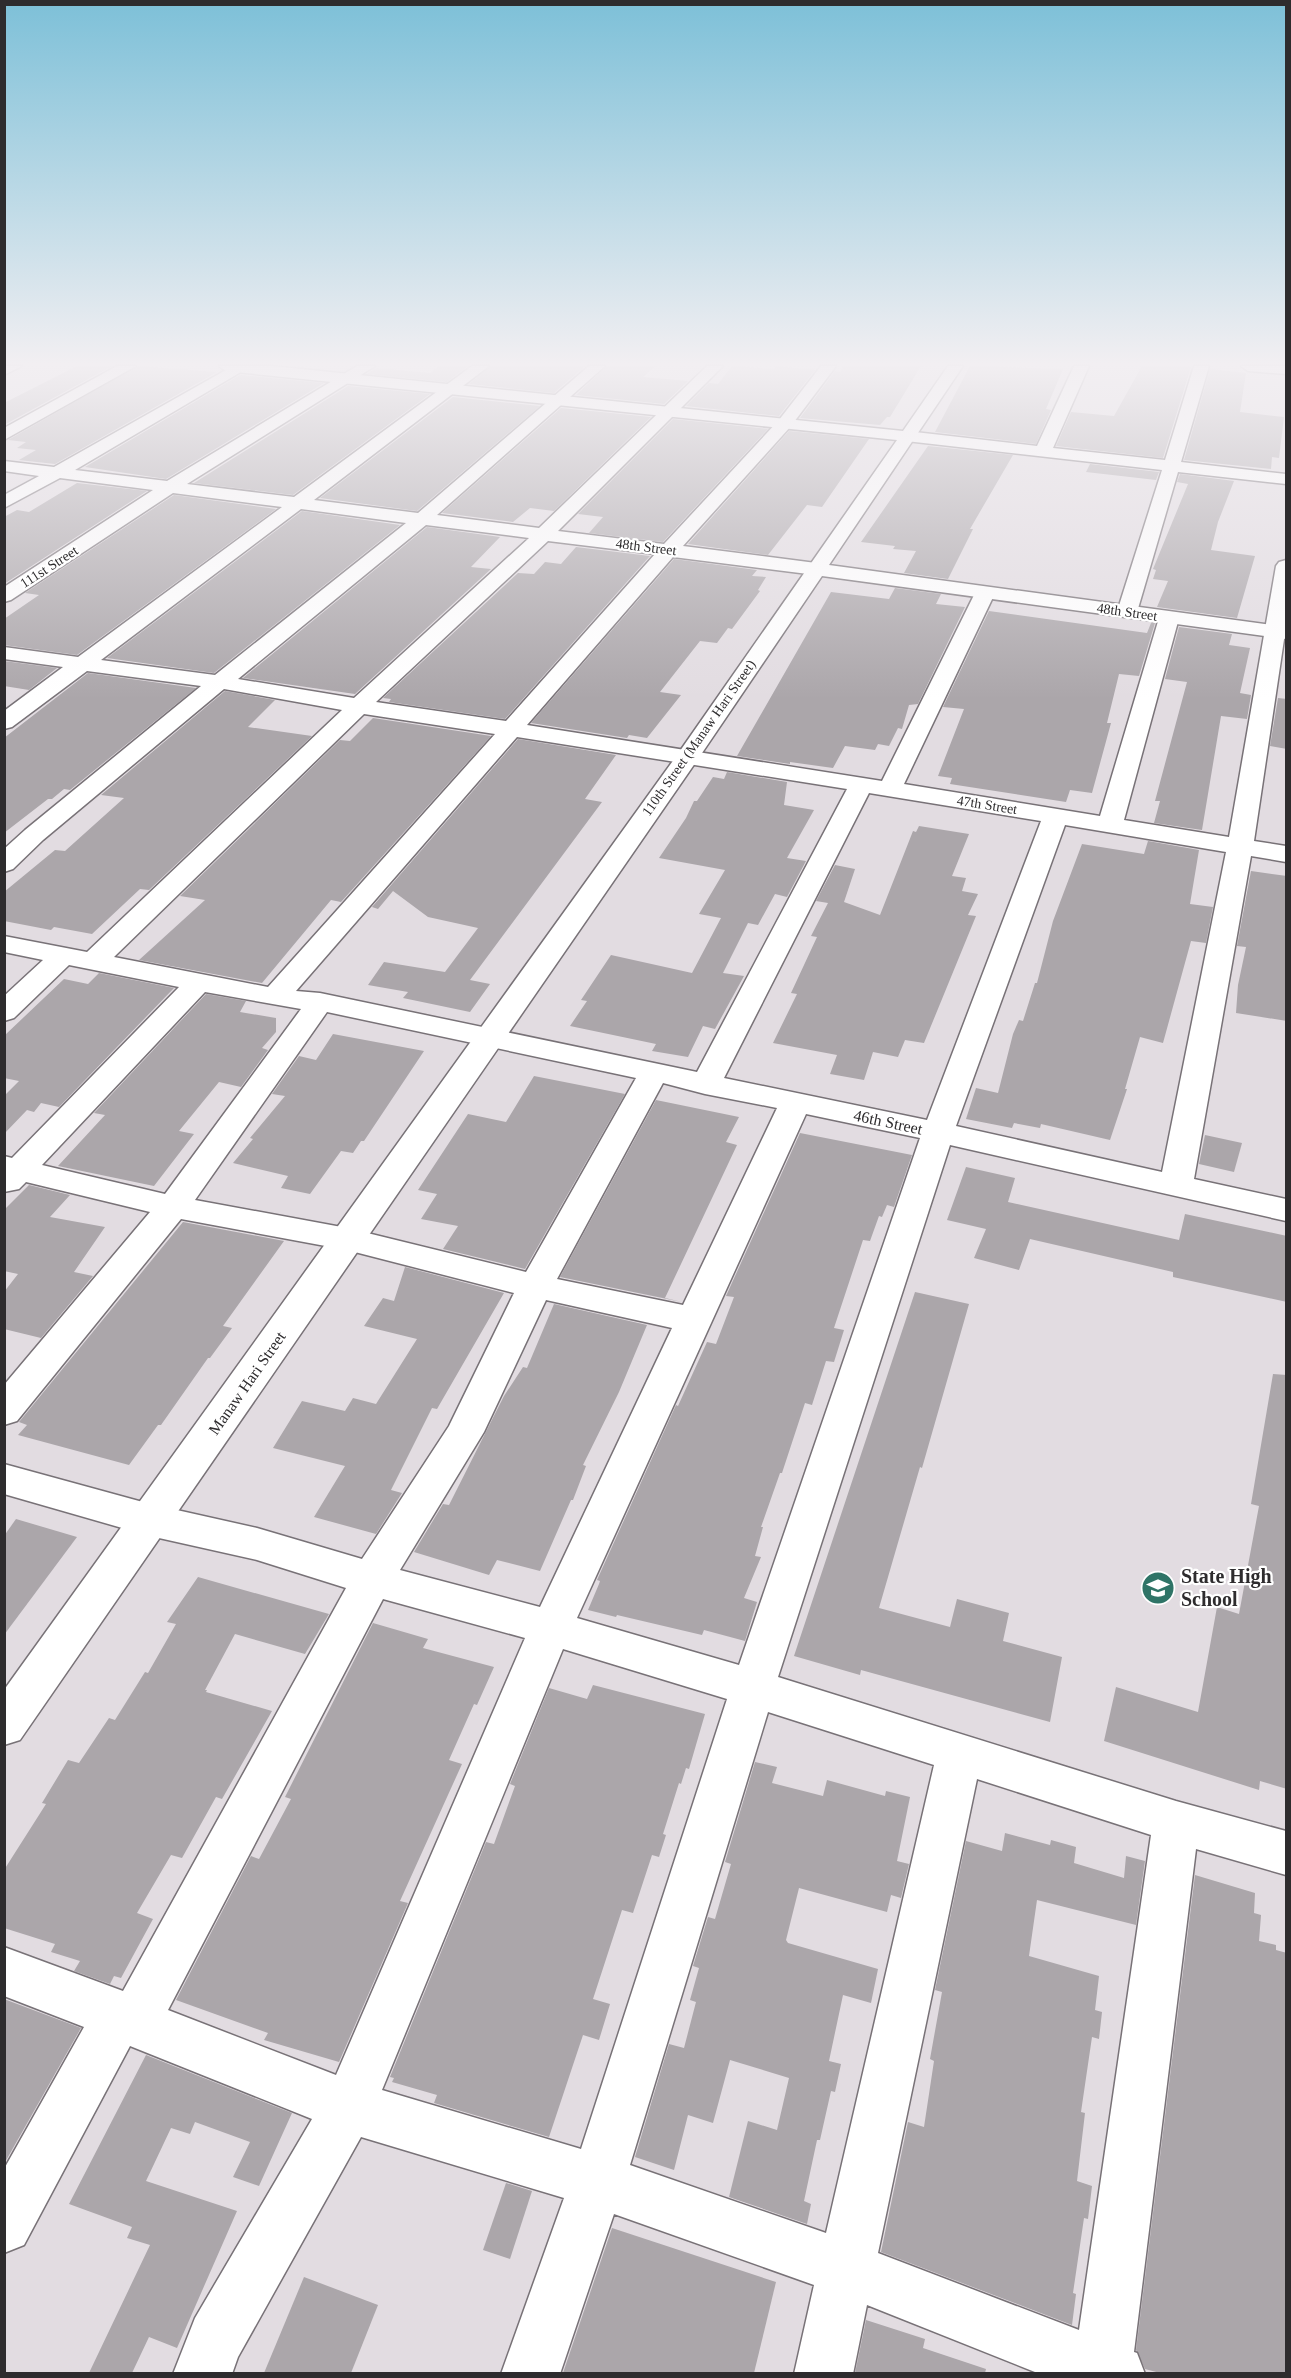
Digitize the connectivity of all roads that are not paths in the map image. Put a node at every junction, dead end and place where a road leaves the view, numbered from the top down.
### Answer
1 (51, 477) edge
2 (90, 477) edge
3 (187, 477) edge
4 (331, 477) edge
5 (470, 477) edge
6 (603, 477) edge
7 (736, 477) edge
8 (878, 477) edge
9 (1170, 477) edge
10 (1269, 477) edge
11 (1287, 479) edge
12 (170, 487) junction
13 (297, 502) junction
14 (4, 503) edge
15 (422, 519) junction
16 (544, 534) junction
17 (669, 550) junction
18 (1287, 566) edge
19 (816, 569) junction
20 (985, 593) junction
21 (4, 596) edge
22 (1127, 612) junction
23 (1169, 618) junction
24 (1281, 632) edge
25 (4, 653) edge
26 (82, 664) junction
27 (219, 682) junction
28 (359, 706) junction
29 (4, 722) edge
30 (510, 730) junction
31 (688, 756) junction
32 (862, 784) junction
33 (891, 789) junction
34 (1056, 816) junction
35 (1110, 825) junction
36 (1240, 846) junction
37 (1287, 854) edge
38 (4, 864) edge
39 (4, 944) edge
40 (63, 956) junction
41 (93, 962) junction
42 (199, 982) junction
43 (275, 997) junction
44 (320, 1002) junction
45 (4, 1012) edge
46 (488, 1039) junction
47 (653, 1074) junction
48 (705, 1085) junction
49 (795, 1103) junction
50 (938, 1132) junction
51 (9, 1173) edge
52 (1176, 1185) junction
53 (173, 1208) junction
54 (1287, 1210) edge
55 (347, 1239) junction
56 (535, 1286) junction
57 (694, 1320) junction
58 (4, 1411) edge
59 (4, 1479) edge
60 (150, 1520) junction
61 (372, 1579) junction
62 (551, 1628) junction
63 (753, 1688) junction
64 (4, 1726) edge
65 (960, 1752) junction
66 (1176, 1822) junction
67 (1287, 1853) edge
68 (4, 1971) edge
69 (126, 2018) junction
70 (348, 2107) junction
71 (598, 2181) junction
72 (4, 2225) edge
73 (846, 2269) junction
74 (1107, 2372) edge
75 (202, 2373) edge
76 (530, 2373) edge
77 (823, 2373) edge

1 - 14 street
2 - 12 street, 48th Street
3 - 12 street, 111st Street
4 - 13 street
5 - 15 street
6 - 16 street
7 - 17 street
8 - 19 street, 110th Street (Manaw Hari Street)
9 - 22 street
10 - 11 street
12 - 13 street, 48th Street
12 - 21 street, 111st Street
13 - 15 street, 48th Street
13 - 26 street
15 - 16 street, 48th Street
15 - 27 street
16 - 17 street, 48th Street
16 - 28 street
17 - 19 street, 48th Street
17 - 30 street
18 - 24 street
19 - 20 street, 48th Street
19 - 31 street, 110th Street (Manaw Hari Street)
20 - 22 street, 48th Street
20 - 33 street
22 - 23 street, 48th Street
23 - 24 street, 48th Street
23 - 35 street
24 - 36 street
25 - 26 street, 47th Street
26 - 27 street, 47th Street
26 - 29 street
27 - 28 street, 47th Street
27 - 38 street
28 - 30 street, 47th Street
28 - 41 street
30 - 31 street, 47th Street
30 - 43 street
31 - 32 street, 47th Street
31 - 46 street, 110th Street (Manaw Hari Street)
32 - 33 street, 47th Street
32 - 48 street
33 - 34 street, 47th Street
34 - 35 street, 47th Street
34 - 50 street
35 - 36 street, 47th Street
36 - 37 street, 47th Street
36 - 52 street
39 - 40 street, 46th Street
40 - 41 street, 46th Street
40 - 45 street
41 - 42 street, 46th Street
42 - 43 street, 46th Street
42 - 51 street
43 - 44 street, 46th Street
44 - 46 street, 46th Street
44 - 53 street
46 - 47 street, 46th Street
46 - 55 street, Manaw Hari Street
47 - 48 street, 46th Street
47 - 56 street
48 - 49 street, 46th Street
49 - 50 street, 46th Street
49 - 57 street
50 - 52 street, 46th Street
50 - 63 street
51 - 53 street
52 - 54 street, 46th Street
53 - 55 street
53 - 58 street
55 - 56 street
55 - 60 street, Manaw Hari Street
56 - 57 street
56 - 61 street
57 - 62 street
59 - 60 street
60 - 61 street
60 - 64 street, Manaw Hari Street
61 - 62 street
61 - 69 street
62 - 63 street
62 - 70 street
63 - 65 street
63 - 71 street
65 - 66 street
65 - 73 street
66 - 67 street
66 - 74 street
68 - 69 street
69 - 70 street
69 - 72 street
70 - 71 street
70 - 75 street
71 - 73 street
71 - 76 street
73 - 74 street
73 - 77 street

